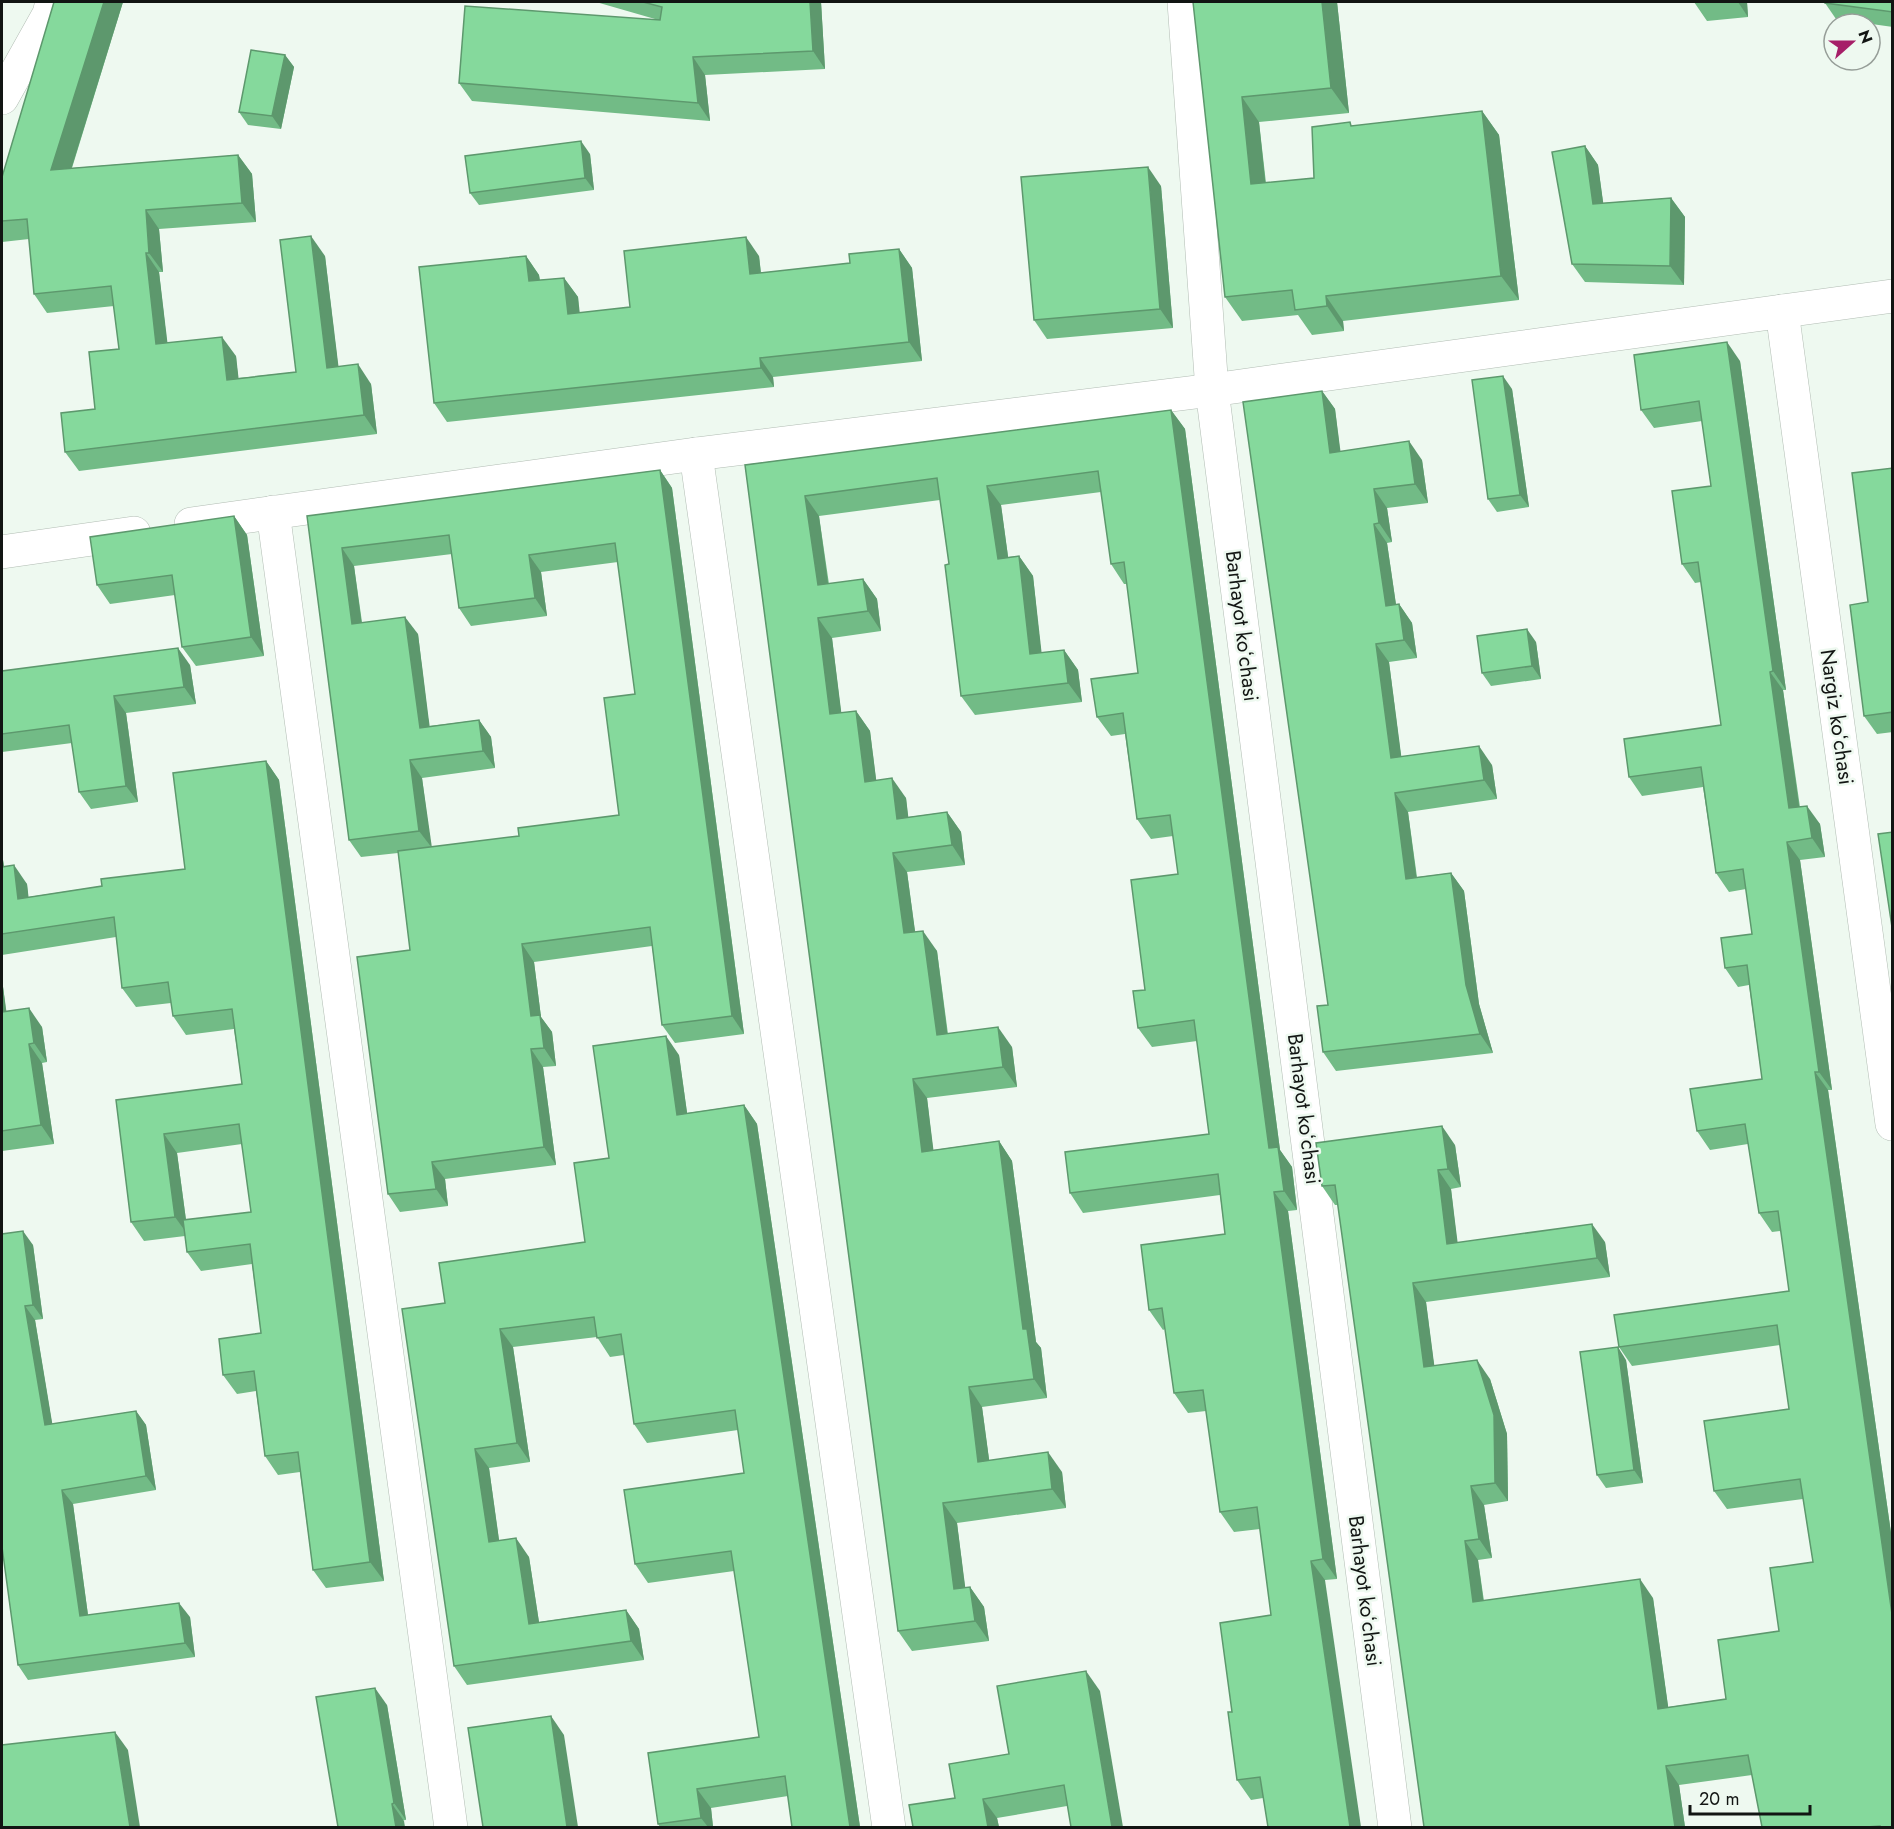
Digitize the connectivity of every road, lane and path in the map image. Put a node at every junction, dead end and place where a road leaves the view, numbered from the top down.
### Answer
1 (52, 2) edge
2 (1184, 2) edge
3 (2, 98) edge
4 (1893, 296) edge
5 (1782, 311) junction
6 (1212, 390) junction
7 (696, 454) junction
8 (273, 512) junction
9 (2, 552) edge
10 (1893, 1124) edge
11 (451, 1827) edge
12 (889, 1827) edge
13 (1395, 1827) edge

1 - 3 street
2 - 6 street, Barhayot koʻchasi
4 - 5 street
5 - 6 street
5 - 10 street, Nargiz koʻchasi
6 - 7 street
6 - 13 street, Barhayot koʻchasi
7 - 8 street
7 - 12 street
8 - 9 street
8 - 11 street

